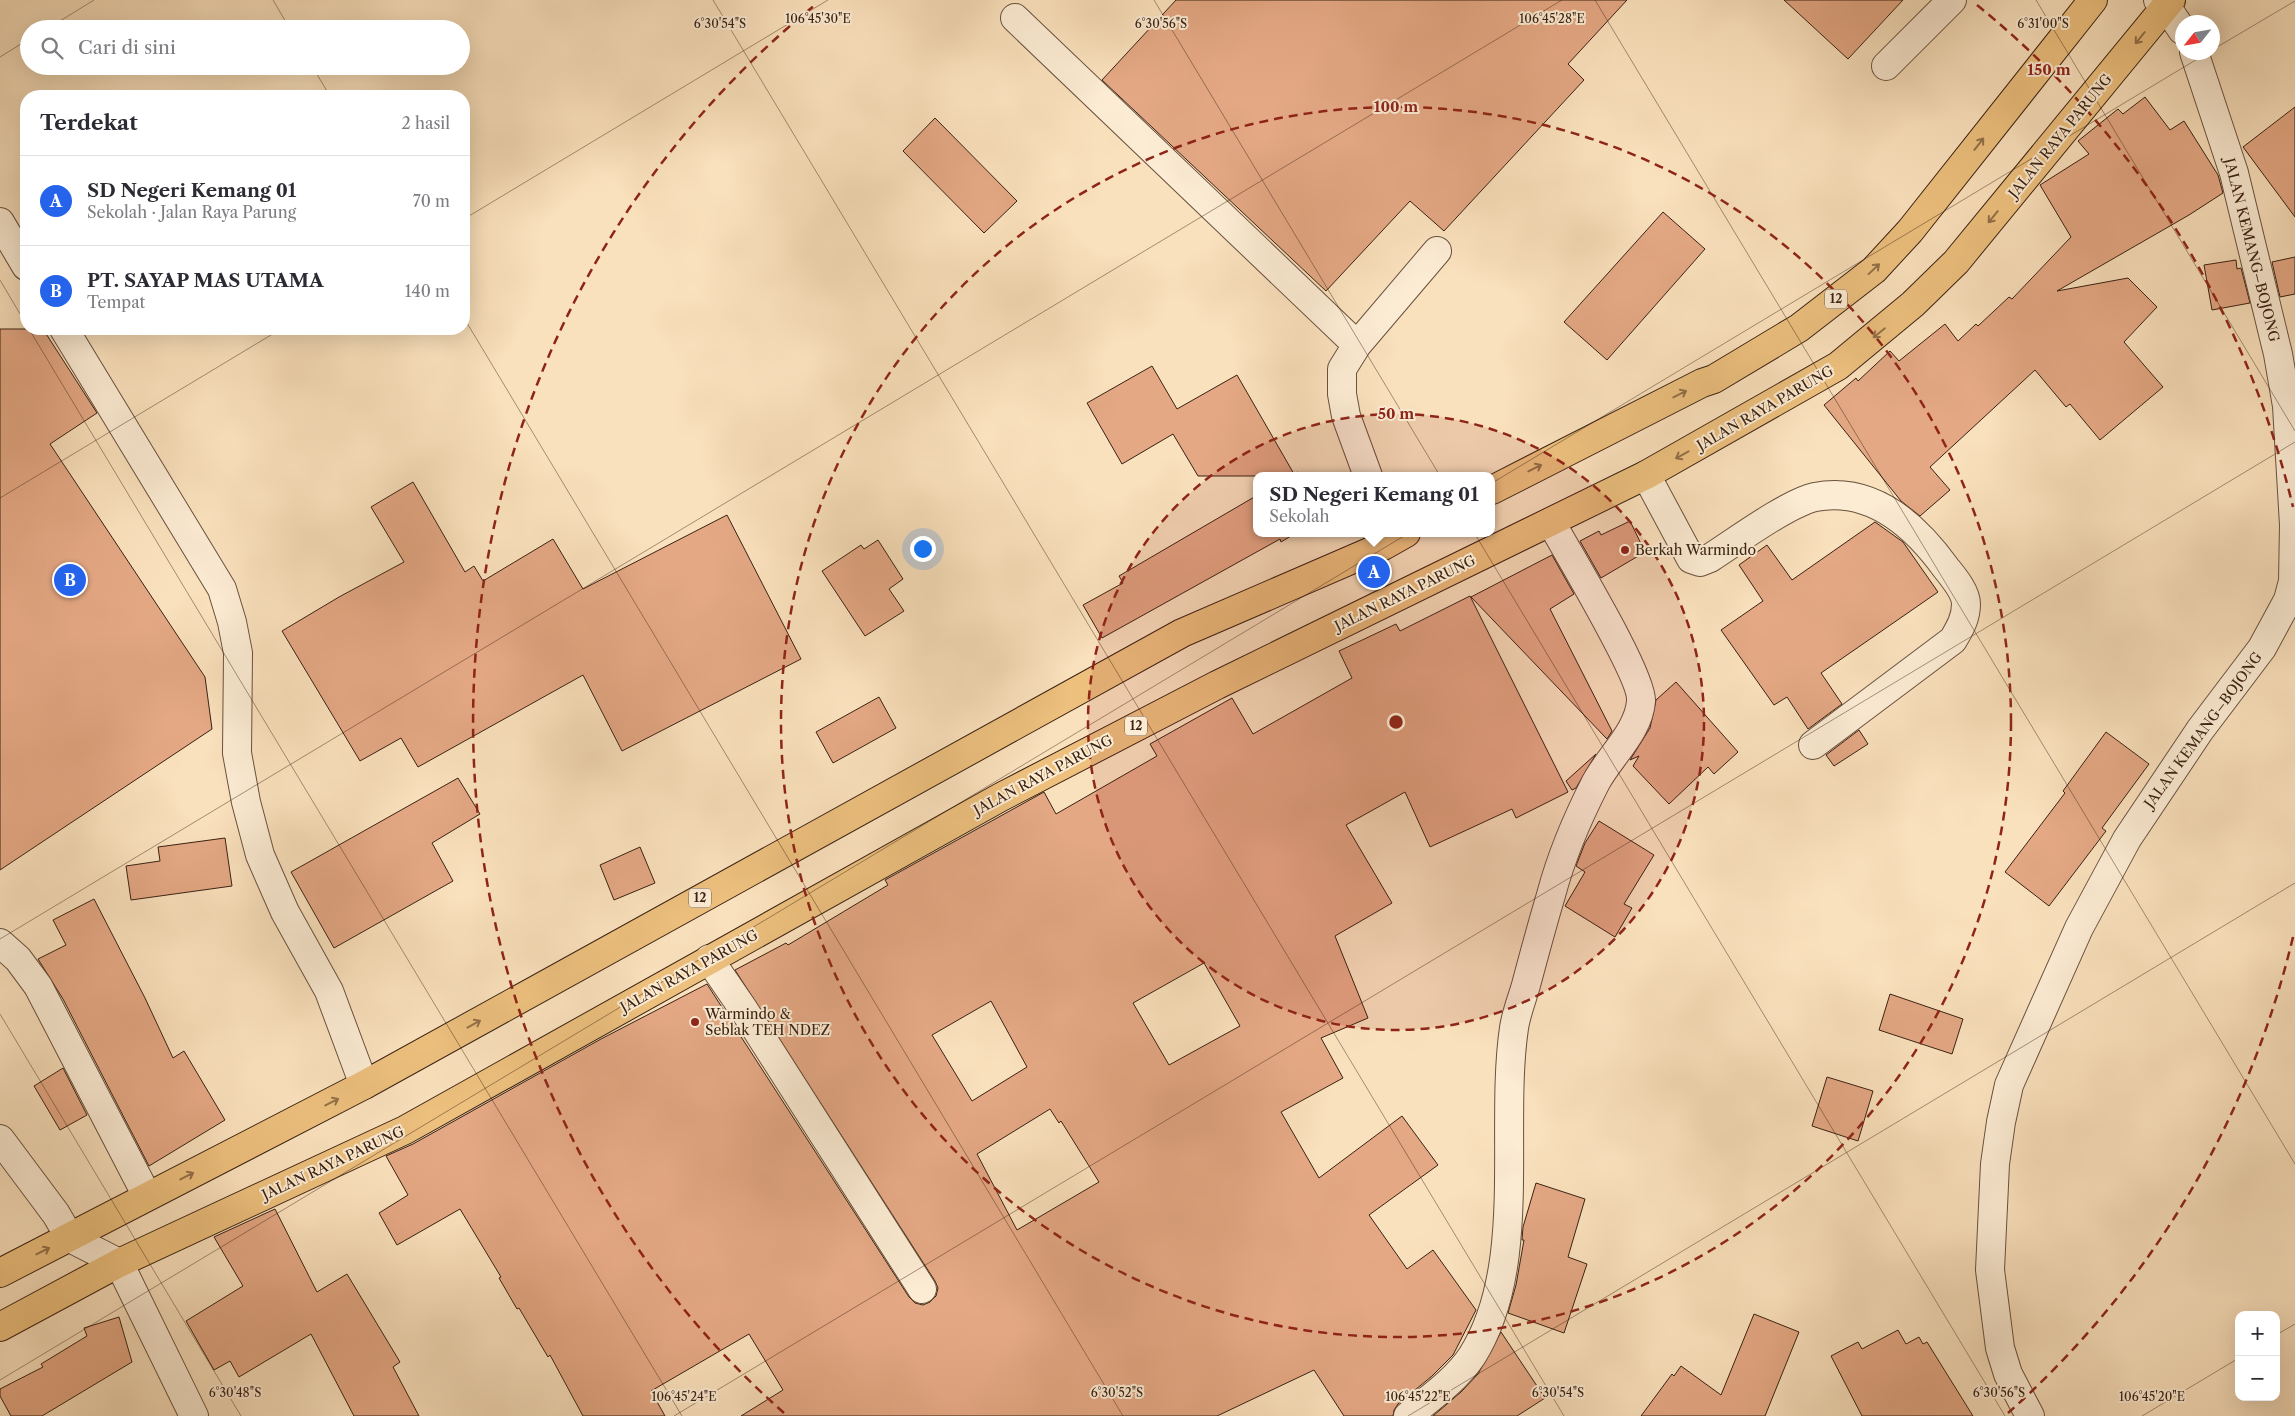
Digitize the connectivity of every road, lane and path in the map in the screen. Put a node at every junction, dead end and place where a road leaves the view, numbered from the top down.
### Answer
1 (1952, 0) edge
2 (2093, 0) edge
3 (2165, 2) edge
4 (1015, 18) dead end
5 (2175, 18) edge
6 (2197, 60) edge
7 (1886, 66) dead end
8 (0, 222) edge
9 (1437, 252) dead end
10 (20, 256) edge
11 (68, 335) edge
12 (1357, 345) junction
13 (1367, 472) edge
14 (1646, 475) junction
15 (1495, 488) edge
16 (1551, 522) junction
17 (2294, 524) edge
18 (1390, 537) edge
19 (1813, 745) dead end
20 (0, 943) edge
21 (709, 960) junction
22 (364, 1085) junction
23 (0, 1139) edge
24 (147, 1196) junction
25 (70, 1238) junction
26 (119, 1262) junction
27 (0, 1273) edge
28 (922, 1289) dead end
29 (0, 1327) edge
30 (194, 1416) edge
31 (1408, 1416) edge
32 (2030, 1416) edge

1 - 7 street
15 -> 2 highway, 12
3 - 5 street
3 -> 14 highway, JALAN RAYA PARUNG / 12
4 - 12 street
6 - 17 street, JALAN KEMANG–BOJONG
8 - 10 street
9 - 12 street
11 - 22 street
12 - 13 street
14 - 16 highway, JALAN RAYA PARUNG / 12
14 - 19 street
16 - 21 highway, JALAN RAYA PARUNG / 12
16 - 31 street
17 - 32 street, JALAN KEMANG–BOJONG
22 -> 18 highway, 12
20 - 24 street
21 - 26 highway, JALAN RAYA PARUNG / 12
21 - 28 street
24 -> 22 highway, 12
23 - 25 street
24 - 25 highway, 12
25 - 26 street
27 -> 25 highway, 12
26 - 29 highway, JALAN RAYA PARUNG / 12
26 - 30 street

